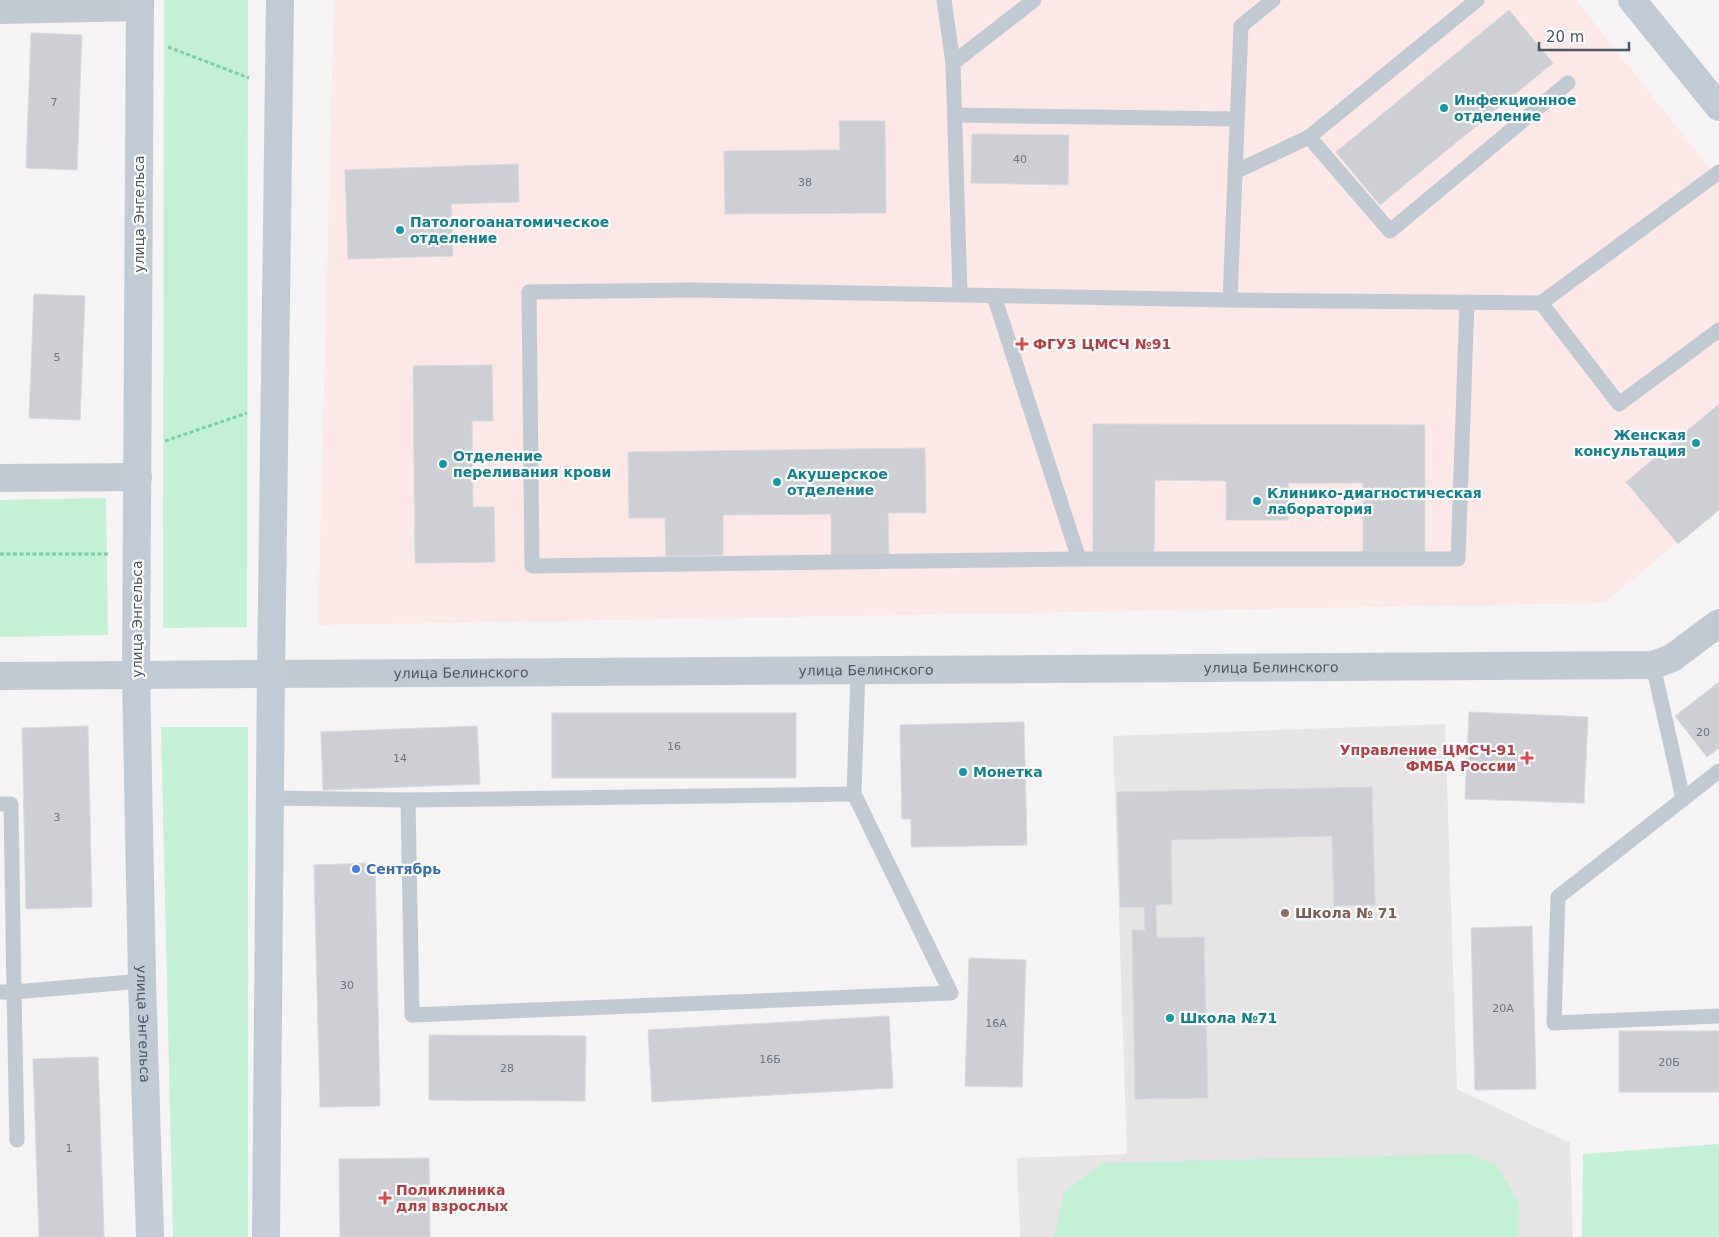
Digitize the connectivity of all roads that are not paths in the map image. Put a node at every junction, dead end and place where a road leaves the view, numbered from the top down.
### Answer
1 (280, 0) edge
2 (944, 0) edge
3 (1034, 0) edge
4 (1273, 0) edge
5 (1477, 0) edge
6 (1632, 0) edge
7 (140, 4) edge
8 (0, 10) edge
9 (953, 63) junction
10 (1568, 83) dead end
11 (1719, 107) edge
12 (954, 115) junction
13 (1237, 119) junction
14 (1309, 137) junction
15 (1235, 172) junction
16 (1719, 172) edge
17 (960, 295) junction
18 (994, 296) junction
19 (1230, 300) junction
20 (1467, 302) junction
21 (1541, 303) junction
22 (1719, 330) edge
23 (138, 477) junction
24 (0, 478) edge
25 (1079, 560) junction
26 (1719, 623) edge
27 (1653, 664) junction
28 (858, 670) junction
29 (271, 674) junction
30 (136, 675) junction
31 (0, 676) edge
32 (1719, 771) edge
33 (854, 794) junction
34 (270, 798) junction
35 (1683, 799) junction
36 (408, 800) junction
37 (0, 804) edge
38 (142, 981) junction
39 (7, 992) edge
40 (1719, 1016) edge
41 (17, 1140) dead end
42 (150, 1237) edge
43 (266, 1237) edge

1 - 29 main road
2 - 9 lane
3 - 9 lane
4 - 13 lane
5 - 14 lane
6 - 11 main road
7 - 8 street
7 - 23 main road, улица Энгельса
9 - 12 lane
10 - 14 lane
12 - 13 lane
12 - 17 lane
13 - 15 lane
14 - 15 lane
15 - 19 lane
16 - 21 lane
17 - 18 lane
17 - 25 lane
18 - 19 lane
18 - 25 lane
19 - 20 lane
20 - 21 lane
20 - 25 lane
21 - 22 lane
23 - 24 street
23 - 30 main road, улица Энгельса
26 - 27 street, улица Белинского
27 - 28 street, улица Белинского
27 - 35 lane
28 - 29 street, улица Белинского
28 - 33 lane
29 - 30 main road, улица Белинского
29 - 34 main road
30 - 31 street, улица Белинского
30 - 38 main road, улица Энгельса
32 - 35 lane
33 - 36 lane
33 - 36 lane
34 - 36 lane
34 - 43 main road
35 - 40 lane
37 - 39 lane
38 - 39 lane
38 - 42 main road, улица Энгельса
39 - 41 lane

